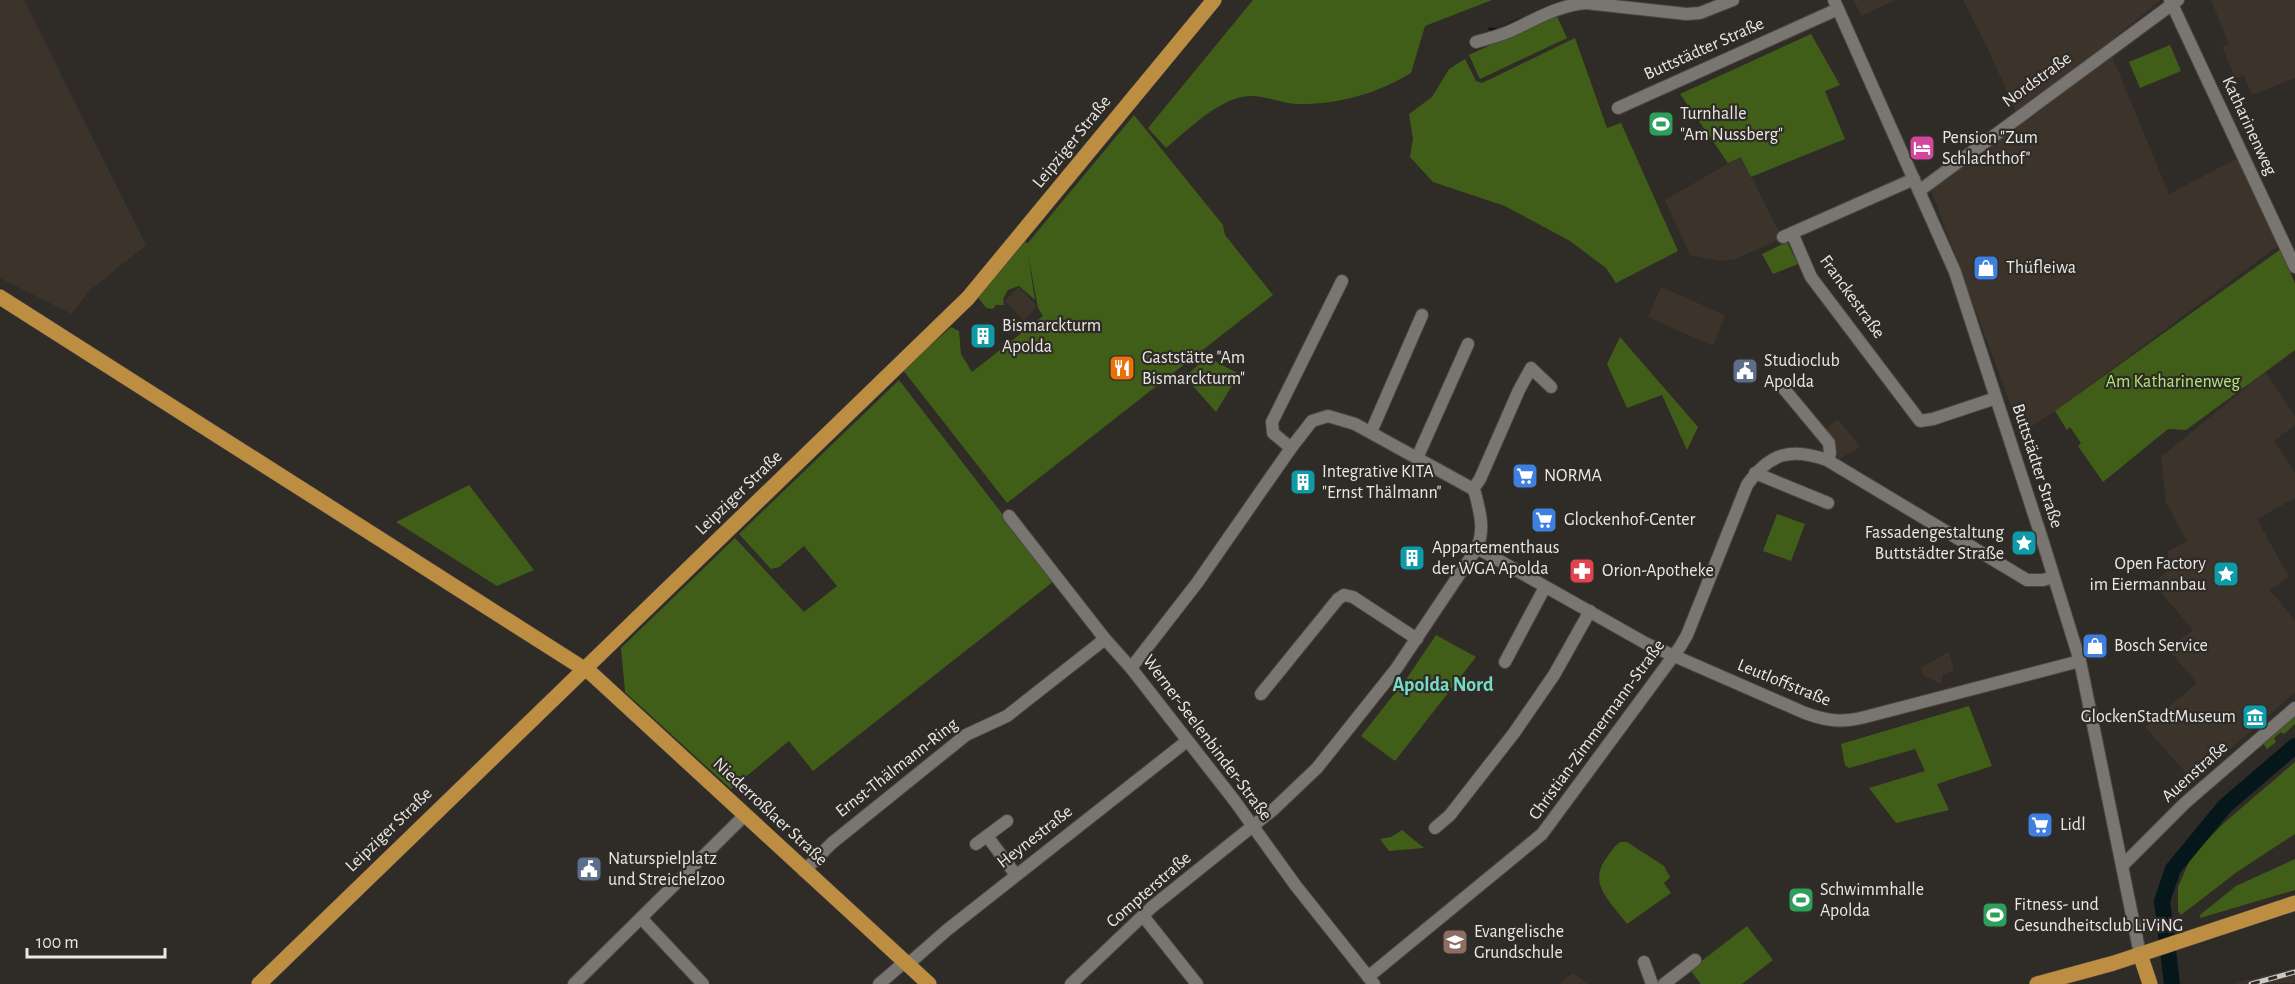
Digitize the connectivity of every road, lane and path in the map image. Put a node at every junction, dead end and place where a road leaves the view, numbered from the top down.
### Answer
1 (1214, 0) edge
2 (1733, 0) edge
3 (2173, 1) edge
4 (1836, 5) edge
5 (1476, 42) dead end
6 (1618, 108) dead end
7 (1916, 185) junction
8 (2295, 267) edge
9 (1342, 281) dead end
10 (0, 297) edge
11 (1422, 315) dead end
12 (1468, 344) dead end
13 (1780, 384) dead end
14 (1551, 387) dead end
15 (1996, 398) junction
16 (1371, 432) junction
17 (1291, 448) junction
18 (1417, 458) junction
19 (1827, 460) junction
20 (1755, 473) junction
21 (1473, 489) junction
22 (1828, 503) dead end
23 (1009, 516) dead end
24 (1477, 548) junction
25 (2053, 577) junction
26 (1545, 587) junction
27 (1590, 611) junction
28 (1105, 639) junction
29 (1417, 639) junction
30 (1673, 656) junction
31 (2080, 661) junction
32 (1505, 662) dead end
33 (1131, 668) junction
34 (584, 669) junction
35 (1261, 694) dead end
36 (2295, 708) edge
37 (1187, 741) junction
38 (745, 815) junction
39 (1007, 821) dead end
40 (1252, 826) junction
41 (1435, 828) dead end
42 (987, 836) junction
43 (976, 844) dead end
44 (2122, 866) junction
45 (804, 871) junction
46 (1016, 875) junction
47 (2295, 903) edge
48 (1143, 916) junction
49 (641, 918) junction
50 (2140, 954) junction
51 (1695, 960) dead end
52 (1644, 962) dead end
53 (906, 963) junction
54 (1371, 981) edge
55 (259, 984) edge
56 (574, 984) edge
57 (703, 984) edge
58 (879, 984) edge
59 (929, 984) edge
60 (1071, 984) edge
61 (1197, 984) edge
62 (1652, 984) edge
63 (1664, 984) edge
64 (2037, 984) edge
65 (2150, 984) edge

1 - 34 main road, Leipziger Straße
2 - 5 street, Buttstädter Straße
3 - 7 street, Nordstraße
3 - 8 street, Katharinenweg
4 - 6 street, Buttstädter Straße
4 - 7 street, Buttstädter Straße
7 - 15 street, Buttstädter Straße
7 - 15 street, Franckestraße
9 - 17 street
10 - 34 main road, Niederroßlaer Straße
11 - 16 street
12 - 18 street
13 - 19 street
14 - 21 street
15 - 25 street, Buttstädter Straße
16 - 17 street
16 - 18 street
17 - 33 street
18 - 21 street
19 - 20 street
19 - 25 street
20 - 22 street
20 - 30 street, Christian-Zimmermann-Straße
21 - 24 street
23 - 28 street, Werner-Seelenbinder-Straße
24 - 26 street, Leutloffstraße
24 - 29 street
25 - 31 street, Buttstädter Straße
26 - 27 street, Leutloffstraße
26 - 32 street
27 - 30 street, Leutloffstraße
27 - 41 street
28 - 33 street, Werner-Seelenbinder-Straße
28 - 45 street, Ernst-Thälmann-Ring
29 - 35 street
29 - 40 street
30 - 31 street, Leutloffstraße
30 - 54 street, Christian-Zimmermann-Straße
31 - 44 street, Buttstädter Straße
33 - 37 street, Werner-Seelenbinder-Straße
34 - 38 main road, Niederroßlaer Straße
34 - 55 main road, Leipziger Straße
36 - 44 street, Auenstraße
37 - 40 street, Werner-Seelenbinder-Straße
37 - 46 street, Heynestraße
38 - 45 main road, Niederroßlaer Straße
38 - 49 street
39 - 42 street
40 - 48 street, Compterstraße
40 - 54 street, Werner-Seelenbinder-Straße
42 - 43 street
42 - 46 street
44 - 50 street, Buttstädter Straße
45 - 53 main road, Niederroßlaer Straße
46 - 53 street, Heynestraße
47 - 50 main road
48 - 60 street, Compterstraße
48 - 61 street
49 - 56 street
49 - 57 street
50 - 64 main road
50 - 65 main road
51 - 63 street
52 - 62 street
53 - 58 street, Heynestraße
53 - 59 main road, Niederroßlaer Straße

